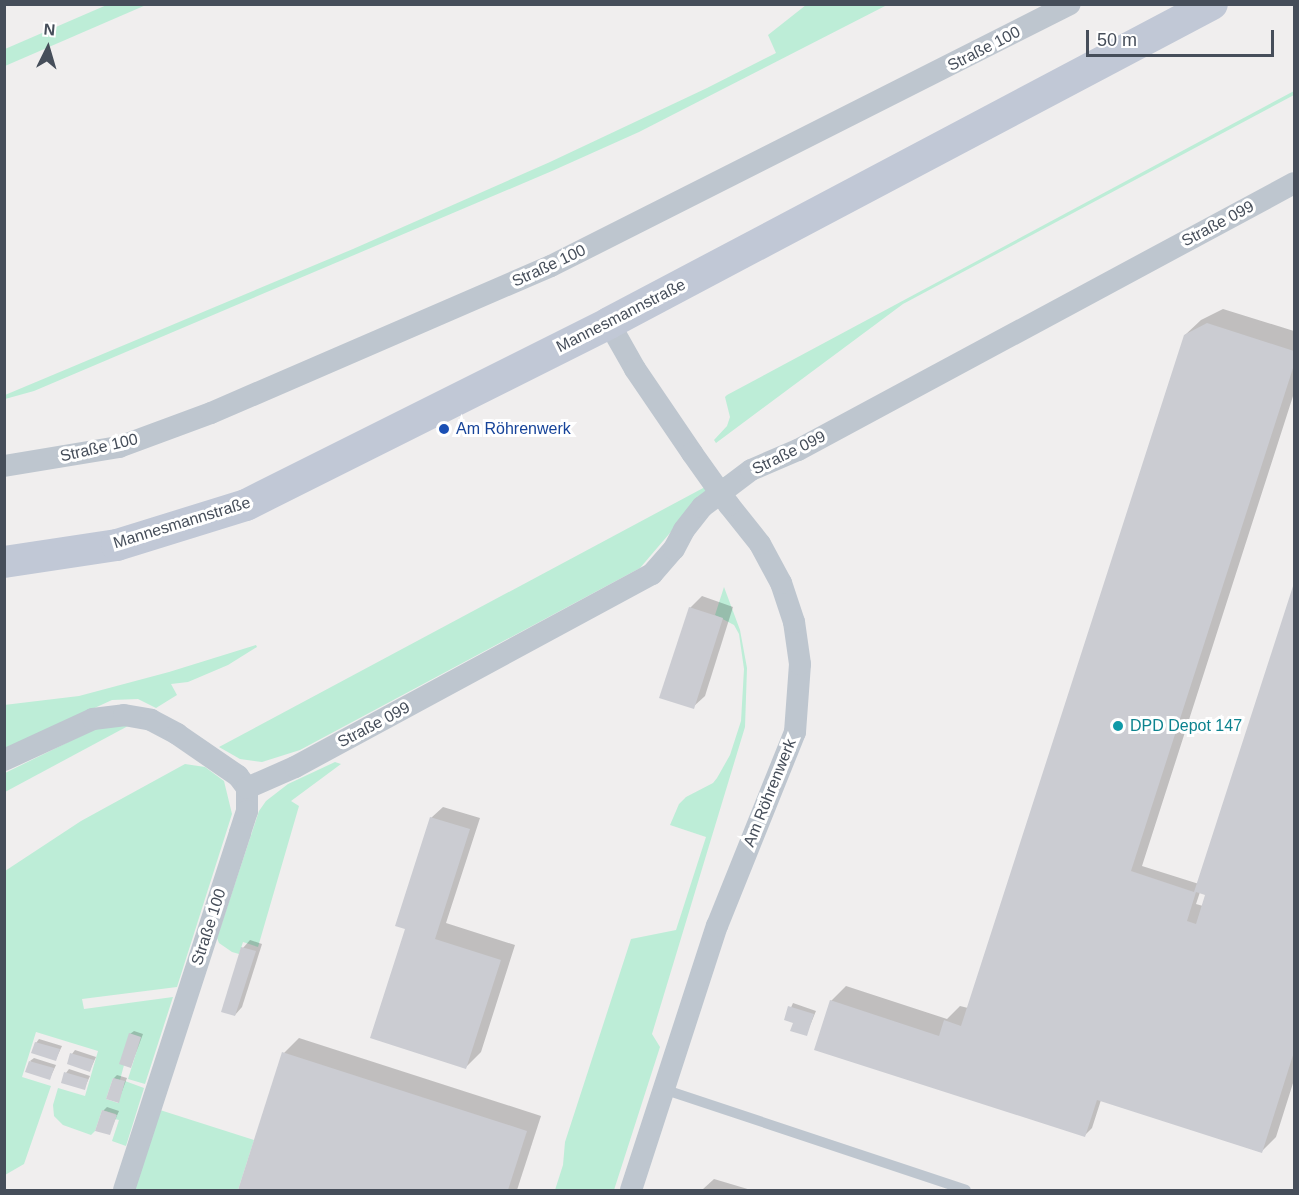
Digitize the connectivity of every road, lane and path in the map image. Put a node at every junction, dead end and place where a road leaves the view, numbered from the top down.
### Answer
1 (1070, 4) edge
2 (1212, 4) edge
3 (1294, 183) edge
4 (609, 323) junction
5 (4, 466) edge
6 (4, 562) edge
7 (4, 760) edge
8 (248, 788) junction
9 (663, 1089) junction
10 (124, 1191) edge
11 (631, 1191) edge
12 (966, 1191) edge

1 - 5 street, Straße 100
2 - 4 main road, Mannesmannstraße
3 - 8 street, Straße 099
4 - 6 main road, Mannesmannstraße
4 - 9 street, Am Röhrenwerk, bridge
7 - 8 street
8 - 10 street, Straße 100
9 - 11 street, Am Röhrenwerk
9 - 12 lane

